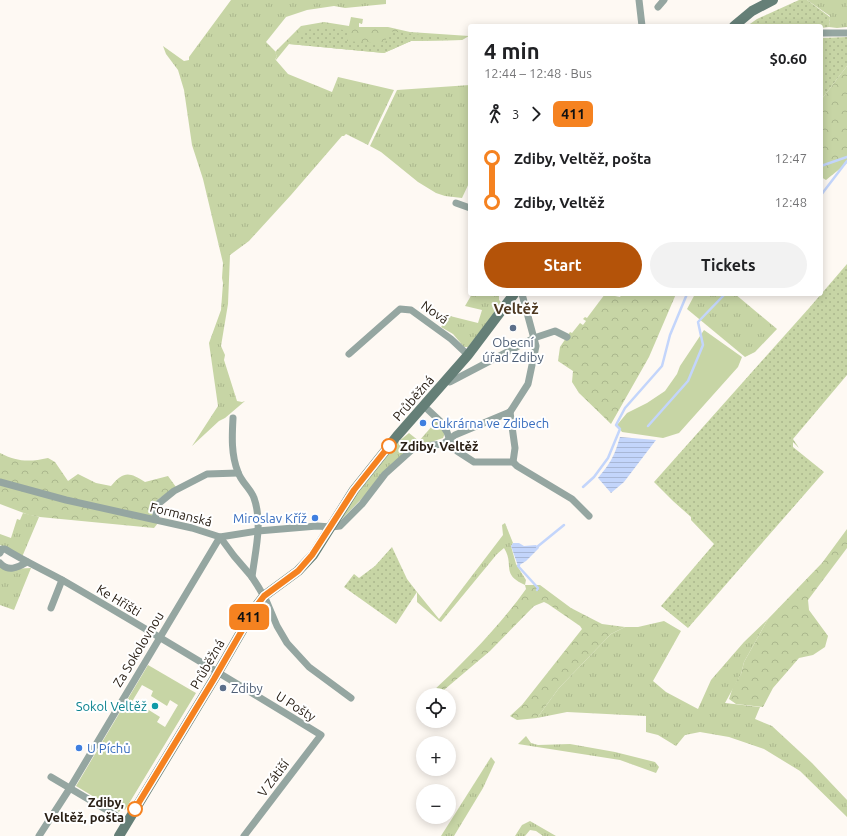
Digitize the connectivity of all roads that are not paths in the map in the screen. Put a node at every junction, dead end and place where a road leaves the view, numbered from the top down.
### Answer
1 (639, 0) edge
2 (664, 0) edge
3 (773, 0) edge
4 (658, 7) dead end
5 (642, 24) edge
6 (736, 24) edge
7 (823, 33) edge
8 (847, 33) edge
9 (456, 203) dead end
10 (468, 207) edge
11 (512, 296) edge
12 (523, 296) edge
13 (567, 337) dead end
14 (534, 338) junction
15 (348, 354) dead end
16 (468, 354) junction
17 (446, 380) junction
18 (424, 406) junction
19 (510, 412) junction
20 (233, 418) dead end
21 (449, 439) junction
22 (513, 462) junction
23 (238, 473) junction
24 (0, 482) edge
25 (589, 516) dead end
26 (155, 519) junction
27 (331, 527) junction
28 (258, 531) junction
29 (220, 537) junction
30 (0, 553) edge
31 (26, 562) junction
32 (0, 563) edge
33 (252, 577) junction
34 (62, 580) junction
35 (264, 596) junction
36 (51, 608) dead end
37 (159, 638) junction
38 (218, 672) junction
39 (351, 698) dead end
40 (321, 735) joint
41 (51, 777) dead end
42 (70, 788) junction
43 (127, 822) junction
44 (39, 836) edge
45 (119, 836) edge
46 (244, 836) edge

1 - 5 street
2 - 4 street
3 - 6 street
7 - 8 street
9 - 10 street
11 - 16 street, Průběžná
12 - 14 street
13 - 14 street
14 - 17 street
14 - 19 street
15 - 16 street, Nová
16 - 17 street, Průběžná
17 - 18 street, Průběžná
18 - 21 street
18 - 27 street, Průběžná
19 - 21 street
19 - 22 street
20 - 23 street
21 - 22 street
21 - 27 street
22 - 25 street
23 - 26 street
23 - 28 street
24 - 26 street, Formanská
26 - 29 street, Formanská
27 - 28 street
27 - 35 street, Průběžná
28 - 29 street
28 - 33 street
29 - 33 street, Formanská
29 - 37 street, Za Sokolovnou
30 - 31 street, Ke Hřišti
31 - 32 street
31 - 34 street, Ke Hřišti
33 - 35 street, Formanská
34 - 36 street
34 - 37 street, Ke Hřišti
35 - 38 street, Průběžná
35 - 39 street, Formanská
37 - 38 street, Ke Hřišti
37 - 42 street, Za Sokolovnou
38 - 40 street, U Pošty
38 - 43 street, Průběžná
40 - 46 street, V Zátiší
41 - 42 street
42 - 43 street
42 - 44 street, Za Sokolovnou
43 - 45 street, Průběžná

